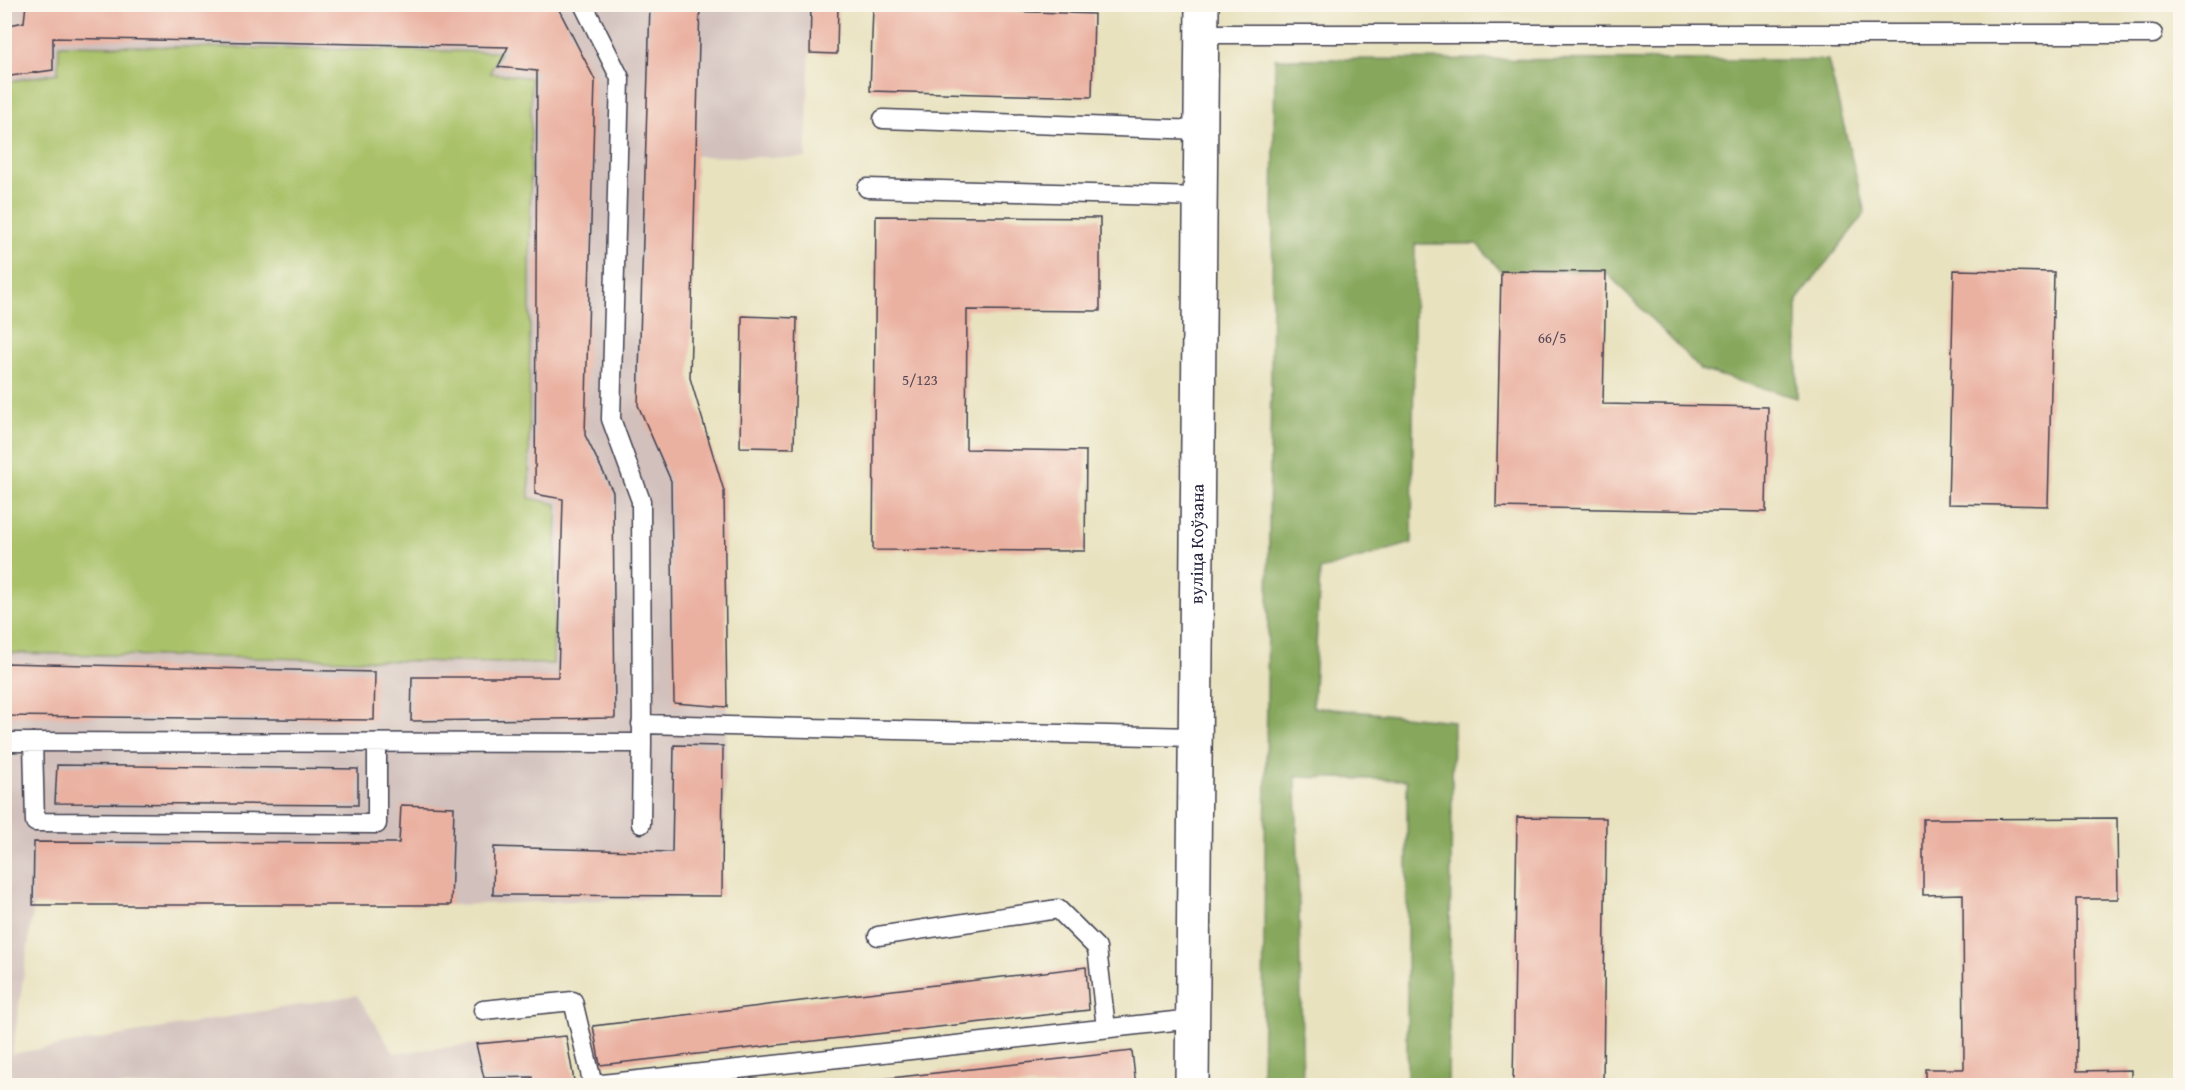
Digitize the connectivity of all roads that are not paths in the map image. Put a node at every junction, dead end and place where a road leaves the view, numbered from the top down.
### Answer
1 (583, 4) edge
2 (1202, 19) edge
3 (2153, 34) dead end
4 (883, 118) dead end
5 (1201, 130) junction
6 (867, 188) dead end
7 (1200, 197) junction
8 (642, 724) junction
9 (1195, 737) junction
10 (4, 742) edge
11 (33, 742) junction
12 (377, 743) junction
13 (642, 743) junction
14 (641, 824) dead end
15 (878, 936) dead end
16 (483, 1010) dead end
17 (1192, 1019) junction
18 (1106, 1028) junction
19 (1192, 1086) edge

1 - 8 lane
2 - 3 lane
2 - 5 street, вуліца Коўзана
4 - 5 lane
5 - 7 street, вуліца Коўзана
6 - 7 lane
7 - 9 street, вуліца Коўзана
8 - 9 lane
8 - 13 lane
9 - 17 street, вуліца Коўзана
10 - 11 lane
11 - 12 lane
11 - 12 lane
12 - 13 lane
13 - 14 lane
15 - 18 lane
16 - 18 lane
17 - 18 lane
17 - 19 street, вуліца Коўзана

